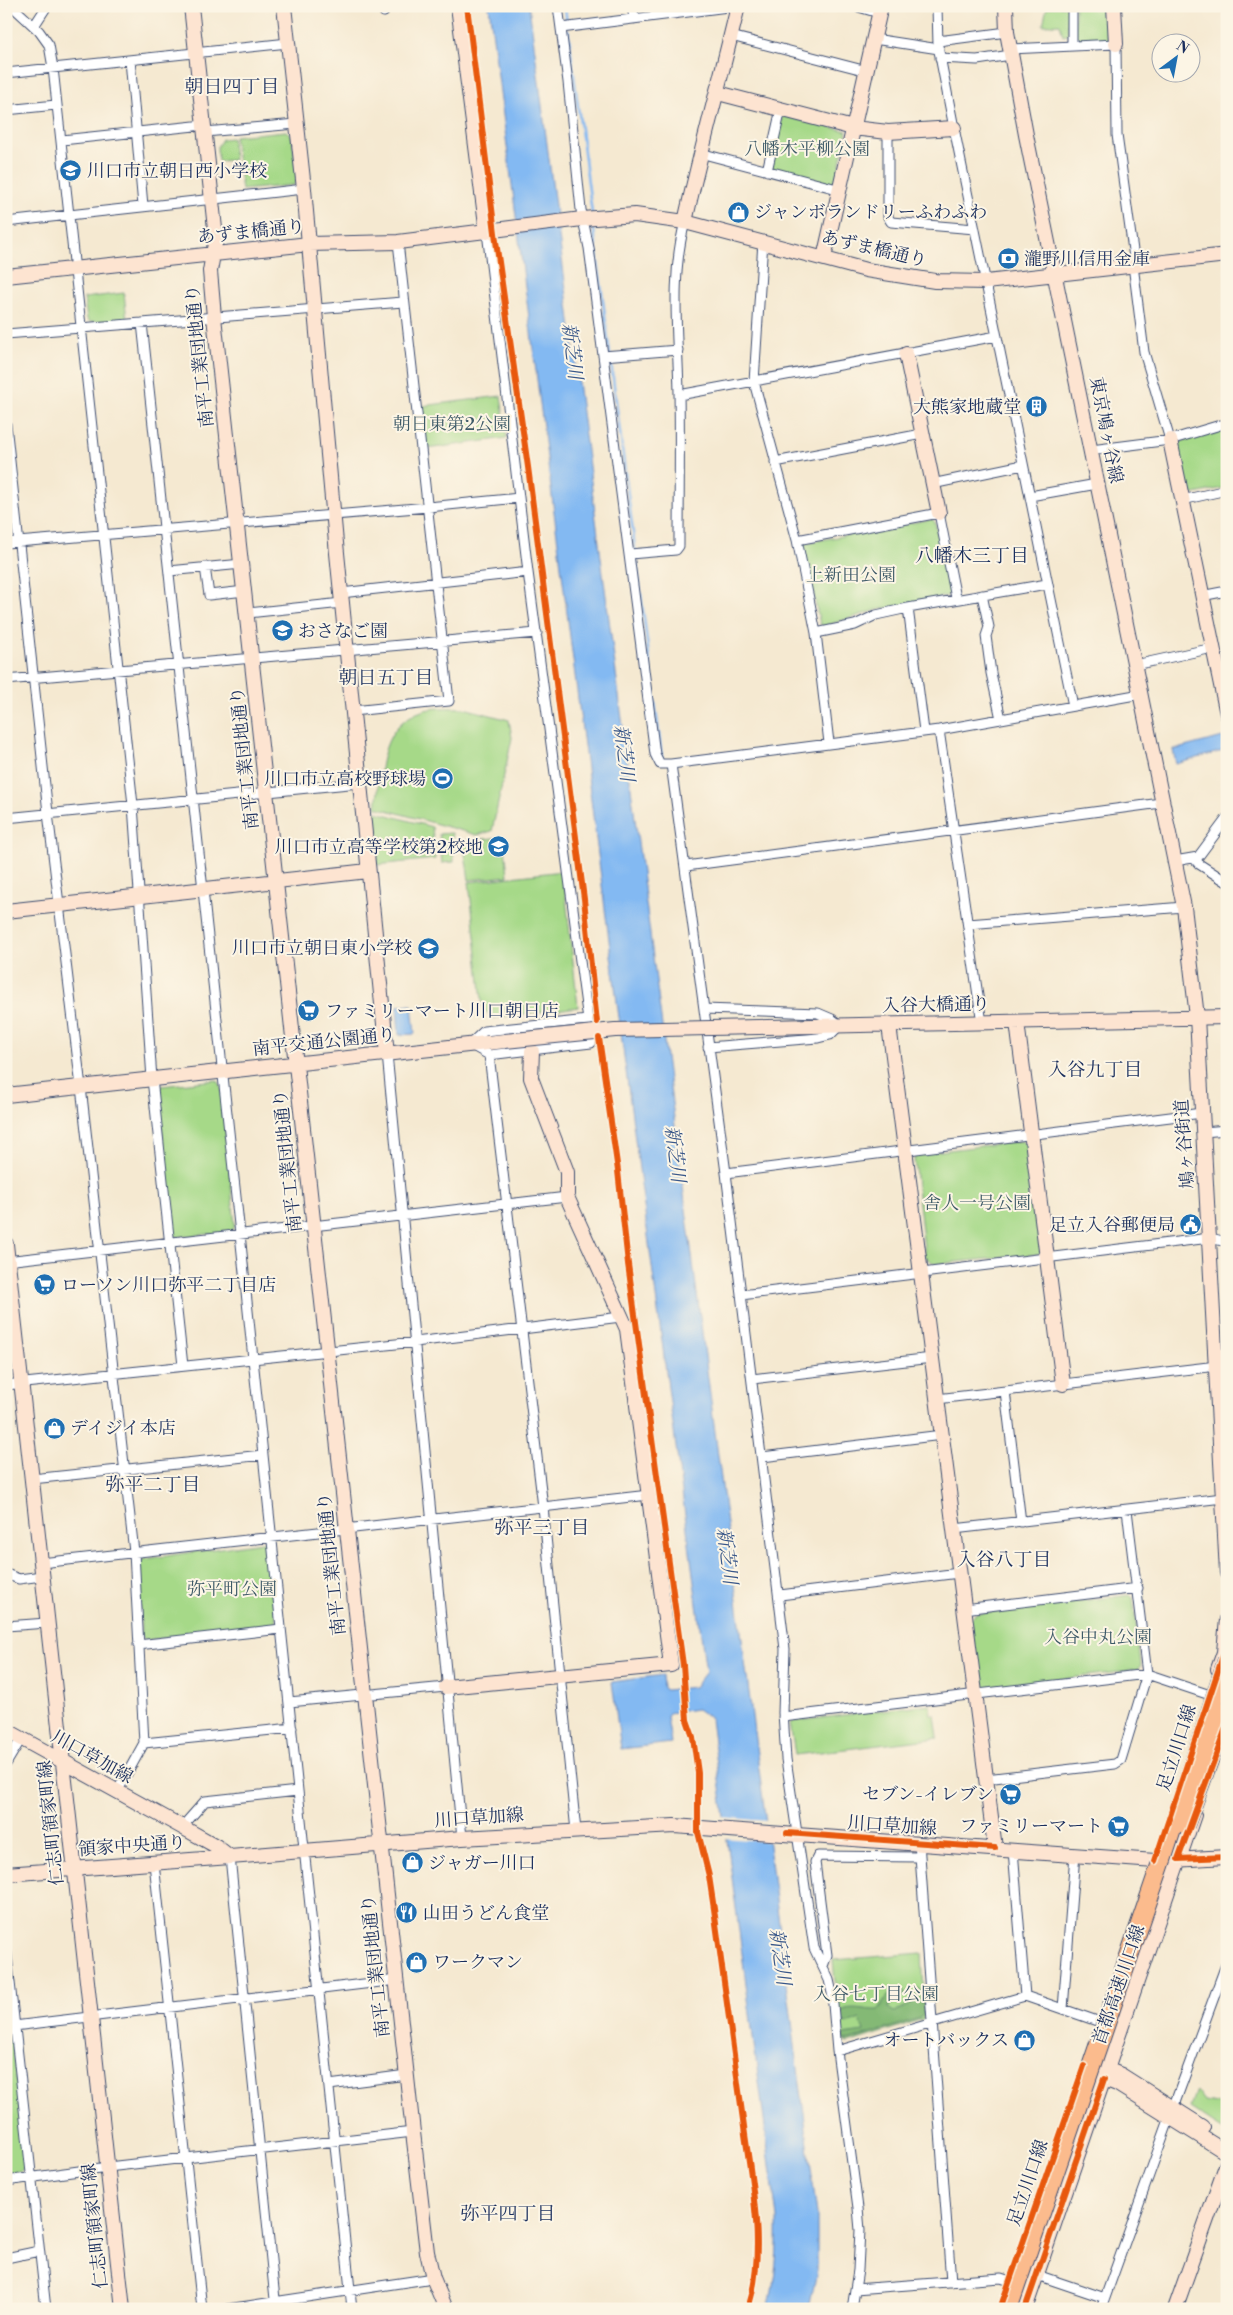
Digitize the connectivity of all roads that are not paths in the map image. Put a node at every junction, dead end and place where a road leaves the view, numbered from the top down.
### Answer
1 (12, 6) edge
2 (47, 6) edge
3 (191, 6) edge
4 (284, 6) edge
5 (458, 6) edge
6 (558, 6) edge
7 (632, 6) edge
8 (737, 6) edge
9 (855, 6) edge
10 (937, 6) edge
11 (1006, 6) edge
12 (1072, 6) edge
13 (1114, 6) edge
14 (705, 8) edge
15 (880, 10) edge
16 (634, 19) junction
17 (34, 26) junction
18 (561, 28) junction
19 (1007, 32) junction
20 (731, 36) junction
21 (874, 39) junction
22 (288, 43) junction
23 (1116, 44) junction
24 (1072, 46) junction
25 (939, 49) junction
26 (196, 52) junction
27 (1011, 52) junction
28 (130, 60) junction
29 (54, 68) junction
30 (867, 71) junction
31 (6, 73) edge
32 (718, 93) junction
33 (56, 105) junction
34 (781, 109) junction
35 (6, 110) edge
36 (296, 124) junction
37 (204, 128) junction
38 (853, 128) junction
39 (954, 128) junction
40 (136, 132) junction
41 (888, 132) junction
42 (62, 140) junction
43 (700, 152) junction
44 (767, 171) junction
45 (304, 190) junction
46 (841, 190) junction
47 (213, 199) junction
48 (143, 206) junction
49 (70, 214) junction
50 (579, 219) junction
51 (6, 222) edge
52 (685, 222) junction
53 (975, 229) junction
54 (493, 230) junction
55 (763, 241) junction
56 (398, 242) junction
57 (309, 244) junction
58 (214, 254) junction
59 (1223, 255) edge
60 (824, 258) junction
61 (1134, 265) junction
62 (75, 268) junction
63 (1056, 274) junction
64 (6, 276) edge
65 (986, 282) junction
66 (403, 302) junction
67 (316, 310) junction
68 (214, 317) junction
69 (142, 323) junction
70 (82, 328) junction
71 (6, 334) edge
72 (997, 336) junction
73 (678, 350) junction
74 (906, 354) junction
75 (602, 356) junction
76 (754, 382) junction
77 (679, 395) junction
78 (1227, 423) edge
79 (6, 424) edge
80 (922, 434) junction
81 (1170, 440) junction
82 (1091, 450) junction
83 (776, 462) junction
84 (1023, 465) junction
85 (932, 484) junction
86 (1097, 484) junction
87 (1227, 490) edge
88 (1030, 496) junction
89 (519, 498) junction
90 (1182, 500) junction
91 (428, 508) junction
92 (939, 513) junction
93 (334, 516) junction
94 (238, 524) junction
95 (165, 530) junction
96 (104, 536) junction
97 (797, 540) junction
98 (18, 542) junction
99 (6, 543) edge
100 (630, 554) junction
101 (242, 564) junction
102 (205, 567) junction
103 (170, 571) junction
104 (528, 572) junction
105 (436, 582) junction
106 (1047, 584) junction
107 (245, 591) junction
108 (1227, 591) edge
109 (982, 595) junction
110 (1202, 596) junction
111 (342, 598) junction
112 (956, 598) junction
113 (908, 608) junction
114 (248, 613) junction
115 (537, 633) junction
116 (816, 634) junction
117 (443, 641) junction
118 (1212, 648) junction
119 (347, 650) junction
120 (253, 659) junction
121 (179, 665) junction
122 (1135, 665) junction
123 (119, 670) junction
124 (34, 678) junction
125 (6, 680) edge
126 (1141, 694) junction
127 (1073, 706) junction
128 (353, 711) junction
129 (1227, 714) edge
130 (1001, 719) junction
131 (939, 730) junction
132 (924, 731) junction
133 (829, 743) junction
134 (671, 764) junction
135 (359, 783) junction
136 (267, 792) junction
137 (192, 800) junction
138 (1162, 803) junction
139 (133, 805) junction
140 (48, 813) junction
141 (6, 818) edge
142 (1227, 818) edge
143 (955, 832) junction
144 (1194, 858) junction
145 (1175, 861) junction
146 (686, 866) junction
147 (368, 872) junction
148 (277, 881) junction
149 (1227, 882) edge
150 (203, 889) junction
151 (140, 896) junction
152 (59, 905) junction
153 (1184, 907) junction
154 (6, 911) edge
155 (968, 924) junction
156 (704, 1009) junction
157 (1197, 1017) junction
158 (1227, 1017) edge
159 (588, 1020) junction
160 (1017, 1022) junction
161 (982, 1023) junction
162 (889, 1024) junction
163 (840, 1025) junction
164 (645, 1028) joint
165 (469, 1045) junction
166 (708, 1047) junction
167 (532, 1051) junction
168 (387, 1054) junction
169 (490, 1055) junction
170 (296, 1063) junction
171 (222, 1071) junction
172 (152, 1079) junction
173 (81, 1087) junction
174 (6, 1094) edge
175 (1202, 1113) junction
176 (1227, 1130) edge
177 (1203, 1132) junction
178 (1032, 1134) junction
179 (905, 1150) junction
180 (726, 1173) junction
181 (567, 1197) junction
182 (506, 1204) junction
183 (403, 1216) junction
184 (314, 1225) junction
185 (240, 1234) junction
186 (1210, 1238) junction
187 (170, 1242) junction
188 (1227, 1242) edge
189 (6, 1244) edge
190 (99, 1250) junction
191 (1047, 1258) junction
192 (7, 1261) edge
193 (921, 1274) junction
194 (741, 1295) junction
195 (621, 1317) junction
196 (522, 1330) junction
197 (415, 1342) junction
198 (328, 1350) junction
199 (1222, 1350) edge
200 (252, 1358) junction
201 (932, 1358) junction
202 (183, 1366) junction
203 (1217, 1366) junction
204 (114, 1374) junction
205 (752, 1379) junction
206 (22, 1384) junction
207 (1063, 1384) junction
208 (6, 1385) edge
209 (1004, 1391) junction
210 (937, 1399) junction
211 (942, 1435) junction
212 (263, 1455) junction
213 (762, 1457) junction
214 (124, 1470) junction
215 (32, 1479) junction
216 (650, 1495) junction
217 (1223, 1498) junction
218 (543, 1507) junction
219 (1127, 1510) junction
220 (431, 1519) junction
221 (1021, 1522) junction
222 (1226, 1522) edge
223 (347, 1528) junction
224 (954, 1529) junction
225 (272, 1537) junction
226 (134, 1552) junction
227 (42, 1569) junction
228 (959, 1573) junction
229 (1227, 1573) edge
230 (6, 1574) edge
231 (1138, 1588) junction
232 (780, 1595) junction
233 (964, 1609) junction
234 (1227, 1619) edge
235 (48, 1623) junction
236 (6, 1626) edge
237 (281, 1629) junction
238 (138, 1645) junction
239 (1226, 1652) edge
240 (1147, 1674) junction
241 (560, 1676) junction
242 (446, 1687) junction
243 (975, 1694) junction
244 (366, 1695) junction
245 (1210, 1695) junction
246 (289, 1702) junction
247 (1227, 1712) edge
248 (783, 1717) junction
249 (1227, 1725) edge
250 (292, 1728) junction
251 (6, 1730) edge
252 (21, 1739) junction
253 (144, 1743) junction
254 (63, 1763) junction
255 (6, 1764) edge
256 (986, 1779) junction
257 (298, 1791) junction
258 (117, 1792) junction
259 (182, 1827) junction
260 (576, 1831) junction
261 (792, 1833) junction
262 (199, 1836) junction
263 (462, 1838) junction
264 (919, 1842) junction
265 (382, 1844) junction
266 (995, 1848) junction
267 (305, 1850) junction
268 (1013, 1850) junction
269 (1074, 1854) junction
270 (230, 1857) junction
271 (920, 1857) junction
272 (1227, 1857) edge
273 (1178, 1859) junction
274 (196, 1860) junction
275 (1155, 1861) junction
276 (154, 1863) junction
277 (76, 1869) junction
278 (6, 1874) edge
279 (6, 1946) edge
280 (1227, 1962) edge
281 (823, 1966) junction
282 (397, 1980) junction
283 (1224, 1982) edge
284 (320, 1990) junction
285 (1025, 1996) junction
286 (244, 1999) junction
287 (170, 2007) junction
288 (1063, 2009) junction
289 (91, 2017) junction
290 (1100, 2022) junction
291 (932, 2023) junction
292 (14, 2026) junction
293 (836, 2051) junction
294 (1084, 2066) junction
295 (1105, 2074) junction
296 (407, 2076) junction
297 (329, 2085) junction
298 (1172, 2113) junction
299 (413, 2132) junction
300 (335, 2141) junction
301 (1227, 2142) edge
302 (260, 2150) junction
303 (1227, 2153) edge
304 (186, 2158) junction
305 (1227, 2163) edge
306 (108, 2167) junction
307 (33, 2177) junction
308 (6, 2181) edge
309 (39, 2251) junction
310 (6, 2258) edge
311 (1037, 2275) junction
312 (434, 2278) junction
313 (1010, 2281) junction
314 (951, 2282) junction
315 (855, 2289) junction
316 (350, 2290) junction
317 (1105, 2298) junction
318 (276, 2305) edge
319 (46, 2309) edge
320 (123, 2309) edge
321 (202, 2309) edge
322 (227, 2309) edge
323 (352, 2309) edge
324 (446, 2309) edge
325 (852, 2309) edge
326 (1000, 2309) edge
327 (1008, 2309) edge
328 (1018, 2309) edge
329 (1025, 2309) edge
330 (1101, 2309) edge
331 (1175, 2309) edge

1 - 17 street
2 - 17 street
3 - 26 street, 南平工業団地通り
4 - 22 street
5 - 54 street
6 - 18 street
7 - 16 street
8 - 14 street
8 - 20 street
9 - 15 street
10 - 25 street
11 - 19 street, 東京鳩ヶ谷線
12 - 24 street
13 - 23 street
14 - 16 street
15 - 21 street
16 - 18 street
17 - 29 street
18 - 50 street
19 - 25 street
19 - 27 street, 東京鳩ヶ谷線
20 - 30 street
20 - 32 street
21 - 25 street
21 - 30 street
22 - 26 street
22 - 36 street
23 - 24 street
23 - 61 street
24 - 27 street
25 - 27 street
25 - 39 street
26 - 28 street
26 - 37 street, 南平工業団地通り
27 - 63 street, 東京鳩ヶ谷線
28 - 29 street
28 - 40 street
29 - 31 street
29 - 33 street
30 - 38 street
32 - 34 street
32 - 43 street
33 - 35 street
33 - 42 street
34 - 38 street
34 - 44 street
36 - 37 street
36 - 45 street
37 - 40 street
37 - 47 street, 南平工業団地通り
38 - 41 street
38 - 46 street
39 - 41 street
39 - 53 street
40 - 42 street
40 - 48 street
41 - 53 street
42 - 49 street
43 - 44 street
43 - 52 street
44 - 46 street
45 - 47 street
45 - 57 street
46 - 60 street
47 - 48 street
47 - 58 street, 南平工業団地通り
48 - 49 street
49 - 51 street
49 - 62 street
50 - 52 street, あずま橋通り
50 - 54 street, あずま橋通り
50 - 75 street
52 - 55 street, あずま橋通り
52 - 73 street
53 - 65 street
54 - 56 street, あずま橋通り
54 - 89 street
55 - 60 street, あずま橋通り
55 - 76 street
56 - 57 street, あずま橋通り
56 - 66 street
57 - 58 street, あずま橋通り
57 - 67 street
58 - 62 street, あずま橋通り
58 - 68 street, 南平工業団地通り
59 - 61 street, あずま橋通り
60 - 65 street, あずま橋通り
61 - 63 street, あずま橋通り
61 - 81 street
62 - 64 street, あずま橋通り
62 - 70 street
63 - 65 street, あずま橋通り
63 - 82 street, 東京鳩ヶ谷線
65 - 72 street
66 - 67 street
66 - 91 street
67 - 68 street
67 - 93 street
68 - 69 street
68 - 94 street, 南平工業団地通り
69 - 70 street
69 - 95 street
70 - 71 street
70 - 96 street
72 - 74 street
72 - 84 street
73 - 75 street
73 - 77 street
74 - 76 street
74 - 80 street
75 - 100 street
76 - 77 street
76 - 83 street
77 - 100 street
78 - 81 street
79 - 98 street
80 - 83 street
80 - 85 street
81 - 82 street
81 - 90 street
82 - 86 street, 東京鳩ヶ谷線
83 - 97 street
84 - 85 street
84 - 88 street
85 - 92 street
86 - 88 street
86 - 122 street, 東京鳩ヶ谷線
87 - 90 street
88 - 106 street
89 - 91 street
89 - 104 street
90 - 110 street
91 - 93 street
91 - 105 street
92 - 97 street
92 - 112 street
93 - 94 street
93 - 111 street
94 - 95 street
94 - 101 street, 南平工業団地通り
95 - 96 street
95 - 103 street
96 - 98 street
96 - 123 street
97 - 116 street
98 - 99 street
98 - 124 street
100 - 134 street
101 - 102 street
101 - 107 street, 南平工業団地通り
102 - 103 street
102 - 107 street
103 - 121 street
104 - 105 street
104 - 115 street
105 - 111 street
105 - 117 street
106 - 109 street
106 - 127 street
107 - 114 street, 南平工業団地通り
108 - 110 street
109 - 112 street
109 - 130 street
110 - 118 street
111 - 114 street
111 - 119 street
112 - 113 street
113 - 116 street
113 - 132 street
114 - 120 street, 南平工業団地通り
115 - 117 street
115 - 159 street
116 - 133 street
117 - 119 street
117 - 128 street
118 - 122 street
118 - 129 street
119 - 120 street
119 - 128 street
120 - 121 street
120 - 136 street, 南平工業団地通り
121 - 123 street
121 - 137 street
122 - 126 street, 東京鳩ヶ谷線
123 - 124 street
123 - 139 street
124 - 125 street
124 - 140 street
126 - 127 street
126 - 138 street, 東京鳩ヶ谷線
127 - 130 street
128 - 135 street
130 - 131 street
131 - 132 street
131 - 143 street
132 - 133 street
133 - 134 street
134 - 146 street
135 - 136 street
135 - 147 street
136 - 137 street
136 - 148 street, 南平工業団地通り
137 - 139 street
137 - 150 street
138 - 143 street
138 - 145 street, 東京鳩ヶ谷線
139 - 140 street
139 - 151 street
140 - 141 street
140 - 152 street
142 - 144 street
143 - 146 street
143 - 155 street
144 - 145 street
144 - 149 street
145 - 153 street, 鳩ヶ谷街道
146 - 156 street
147 - 148 street
147 - 168 street
148 - 150 street
148 - 170 street, 南平工業団地通り
150 - 151 street
150 - 171 street
151 - 152 street
151 - 172 street
152 - 154 street
152 - 173 street
153 - 155 street
153 - 157 street, 鳩ヶ谷街道
155 - 161 street
156 - 163 street
156 - 166 street
157 - 158 street, 入谷大橋通り
157 - 160 street, 入谷大橋通り
157 - 175 street, 鳩ヶ谷街道
159 - 165 street
159 - 167 street
160 - 161 street, 入谷大橋通り
160 - 178 street
161 - 162 street, 入谷大橋通り
162 - 163 street, 入谷大橋通り
162 - 179 street
163 - 164 street, 入谷大橋通り, bridge
163 - 166 street
164 - 165 street, 南平交通公園通り, bridge
165 - 168 street, 南平交通公園通り
165 - 169 street
166 - 180 street
167 - 169 street
167 - 181 street
168 - 170 street, 南平交通公園通り
168 - 183 street
169 - 182 street
170 - 171 street, 南平交通公園通り
170 - 184 street, 南平工業団地通り
171 - 172 street, 南平交通公園通り
171 - 185 street
172 - 173 street, 南平交通公園通り
172 - 187 street
173 - 174 street, 南平交通公園通り
173 - 190 street
175 - 177 street, 鳩ヶ谷街道
175 - 178 street
176 - 177 street
177 - 186 street, 鳩ヶ谷街道
178 - 179 street
178 - 191 street
179 - 180 street
179 - 193 street
180 - 194 street
181 - 182 street
181 - 195 street
182 - 183 street
182 - 196 street
183 - 184 street
183 - 197 street
184 - 185 street
184 - 198 street, 南平工業団地通り
185 - 187 street
185 - 200 street
186 - 188 street
186 - 191 street
186 - 199 street, 鳩ヶ谷街道
187 - 190 street
187 - 202 street
189 - 192 street, 仁志町領家町線
190 - 192 street
190 - 204 street
191 - 193 street
191 - 207 street
192 - 206 street, 仁志町領家町線
193 - 194 street
193 - 201 street
194 - 205 street
195 - 196 street
195 - 216 street
196 - 197 street
196 - 218 street
197 - 198 street
197 - 220 street
198 - 200 street
198 - 223 street, 南平工業団地通り
199 - 203 street, 鳩ヶ谷街道
200 - 202 street
200 - 212 street
201 - 205 street
201 - 210 street
202 - 204 street
203 - 207 street
203 - 217 street, 鳩ヶ谷街道
204 - 206 street
204 - 214 street
205 - 213 street
206 - 208 street
206 - 215 street, 仁志町領家町線
207 - 209 street
209 - 210 street
209 - 221 street
210 - 211 street
211 - 213 street
211 - 224 street
212 - 214 street
212 - 225 street
213 - 232 street
214 - 215 street
214 - 226 street
215 - 227 street, 仁志町領家町線
216 - 218 street
216 - 241 street
217 - 219 street
217 - 222 street, 鳩ヶ谷街道
218 - 220 street
218 - 241 street
219 - 221 street
219 - 231 street
220 - 223 street
220 - 242 street
221 - 224 street
222 - 229 street, 鳩ヶ谷街道
223 - 225 street
223 - 244 street, 南平工業団地通り
224 - 228 street
225 - 226 street
225 - 237 street
226 - 227 street
226 - 238 street
227 - 230 street
227 - 235 street, 仁志町領家町線
228 - 232 street
228 - 233 street
231 - 233 street
231 - 240 street
232 - 248 street
233 - 243 street
234 - 239 street
235 - 236 street
235 - 254 street, 仁志町領家町線
237 - 238 street
237 - 246 street
238 - 253 street
239 - 245 street, 足立川口線
239 - 327 highway, 首都高速川口線, bridge
240 - 243 street
240 - 245 street
240 - 256 street
241 - 242 street
241 - 260 street
242 - 244 street
242 - 263 street
243 - 248 street
243 - 256 street
244 - 246 street
244 - 265 street, 南平工業団地通り
245 - 275 street, 足立川口線
246 - 250 street
247 - 328 highway, 首都高速川口線, bridge
248 - 261 street
249 - 273 street
250 - 253 street
250 - 257 street
251 - 252 street, 川口草加線
252 - 254 street, 川口草加線
252 - 255 street
253 - 258 street
254 - 258 street, 川口草加線
254 - 277 street, 仁志町領家町線
256 - 266 street
257 - 259 street
257 - 267 street
258 - 259 street, 川口草加線
259 - 262 street, 川口草加線
260 - 261 street, 川口草加線
260 - 263 street, 川口草加線
261 - 264 street, 川口草加線
261 - 281 street
262 - 270 street, 川口草加線
262 - 274 street
263 - 265 street, 川口草加線
264 - 266 street, 川口草加線
264 - 271 street
265 - 267 street, 川口草加線
265 - 282 street, 南平工業団地通り
266 - 268 street, 川口草加線
267 - 270 street, 川口草加線
267 - 284 street
268 - 269 street, 川口草加線
268 - 285 street
269 - 275 street, 川口草加線
269 - 288 street
270 - 274 street, 領家中央通り
270 - 286 street
271 - 281 street
271 - 291 street
272 - 273 street, 川口草加線
273 - 275 street, 川口草加線
273 - 295 street
274 - 276 street, 領家中央通り
275 - 290 street, 足立川口線
276 - 277 street, 領家中央通り
276 - 287 street
277 - 278 street, 領家中央通り
277 - 289 street, 仁志町領家町線
279 - 292 street
280 - 283 street
281 - 293 street
282 - 284 street
282 - 296 street, 南平工業団地通り
283 - 298 street
284 - 286 street
284 - 297 street
285 - 288 street
285 - 291 street
286 - 287 street
286 - 302 street
287 - 289 street
287 - 304 street
288 - 290 street
289 - 292 street
289 - 306 street, 仁志町領家町線
290 - 294 street, 足立川口線
291 - 293 street
291 - 314 street
292 - 307 street
293 - 315 street
294 - 295 street
294 - 313 street, 足立川口線
295 - 298 street
295 - 311 street
296 - 297 street
296 - 299 street, 南平工業団地通り
297 - 300 street
298 - 301 street
298 - 303 street
298 - 317 street
299 - 300 street
299 - 312 street, 南平工業団地通り
300 - 302 street
300 - 316 street
302 - 304 street
302 - 318 street
304 - 306 street
304 - 321 street
305 - 331 street
306 - 307 street
306 - 320 street, 仁志町領家町線
307 - 308 street
307 - 309 street
309 - 310 street
309 - 319 street
311 - 317 street
311 - 329 street
312 - 316 street
312 - 324 street, 南平工業団地通り
313 - 314 street
313 - 326 street, 足立川口線
314 - 315 street
315 - 325 street
316 - 318 street
316 - 323 street
317 - 330 street
318 - 322 street

